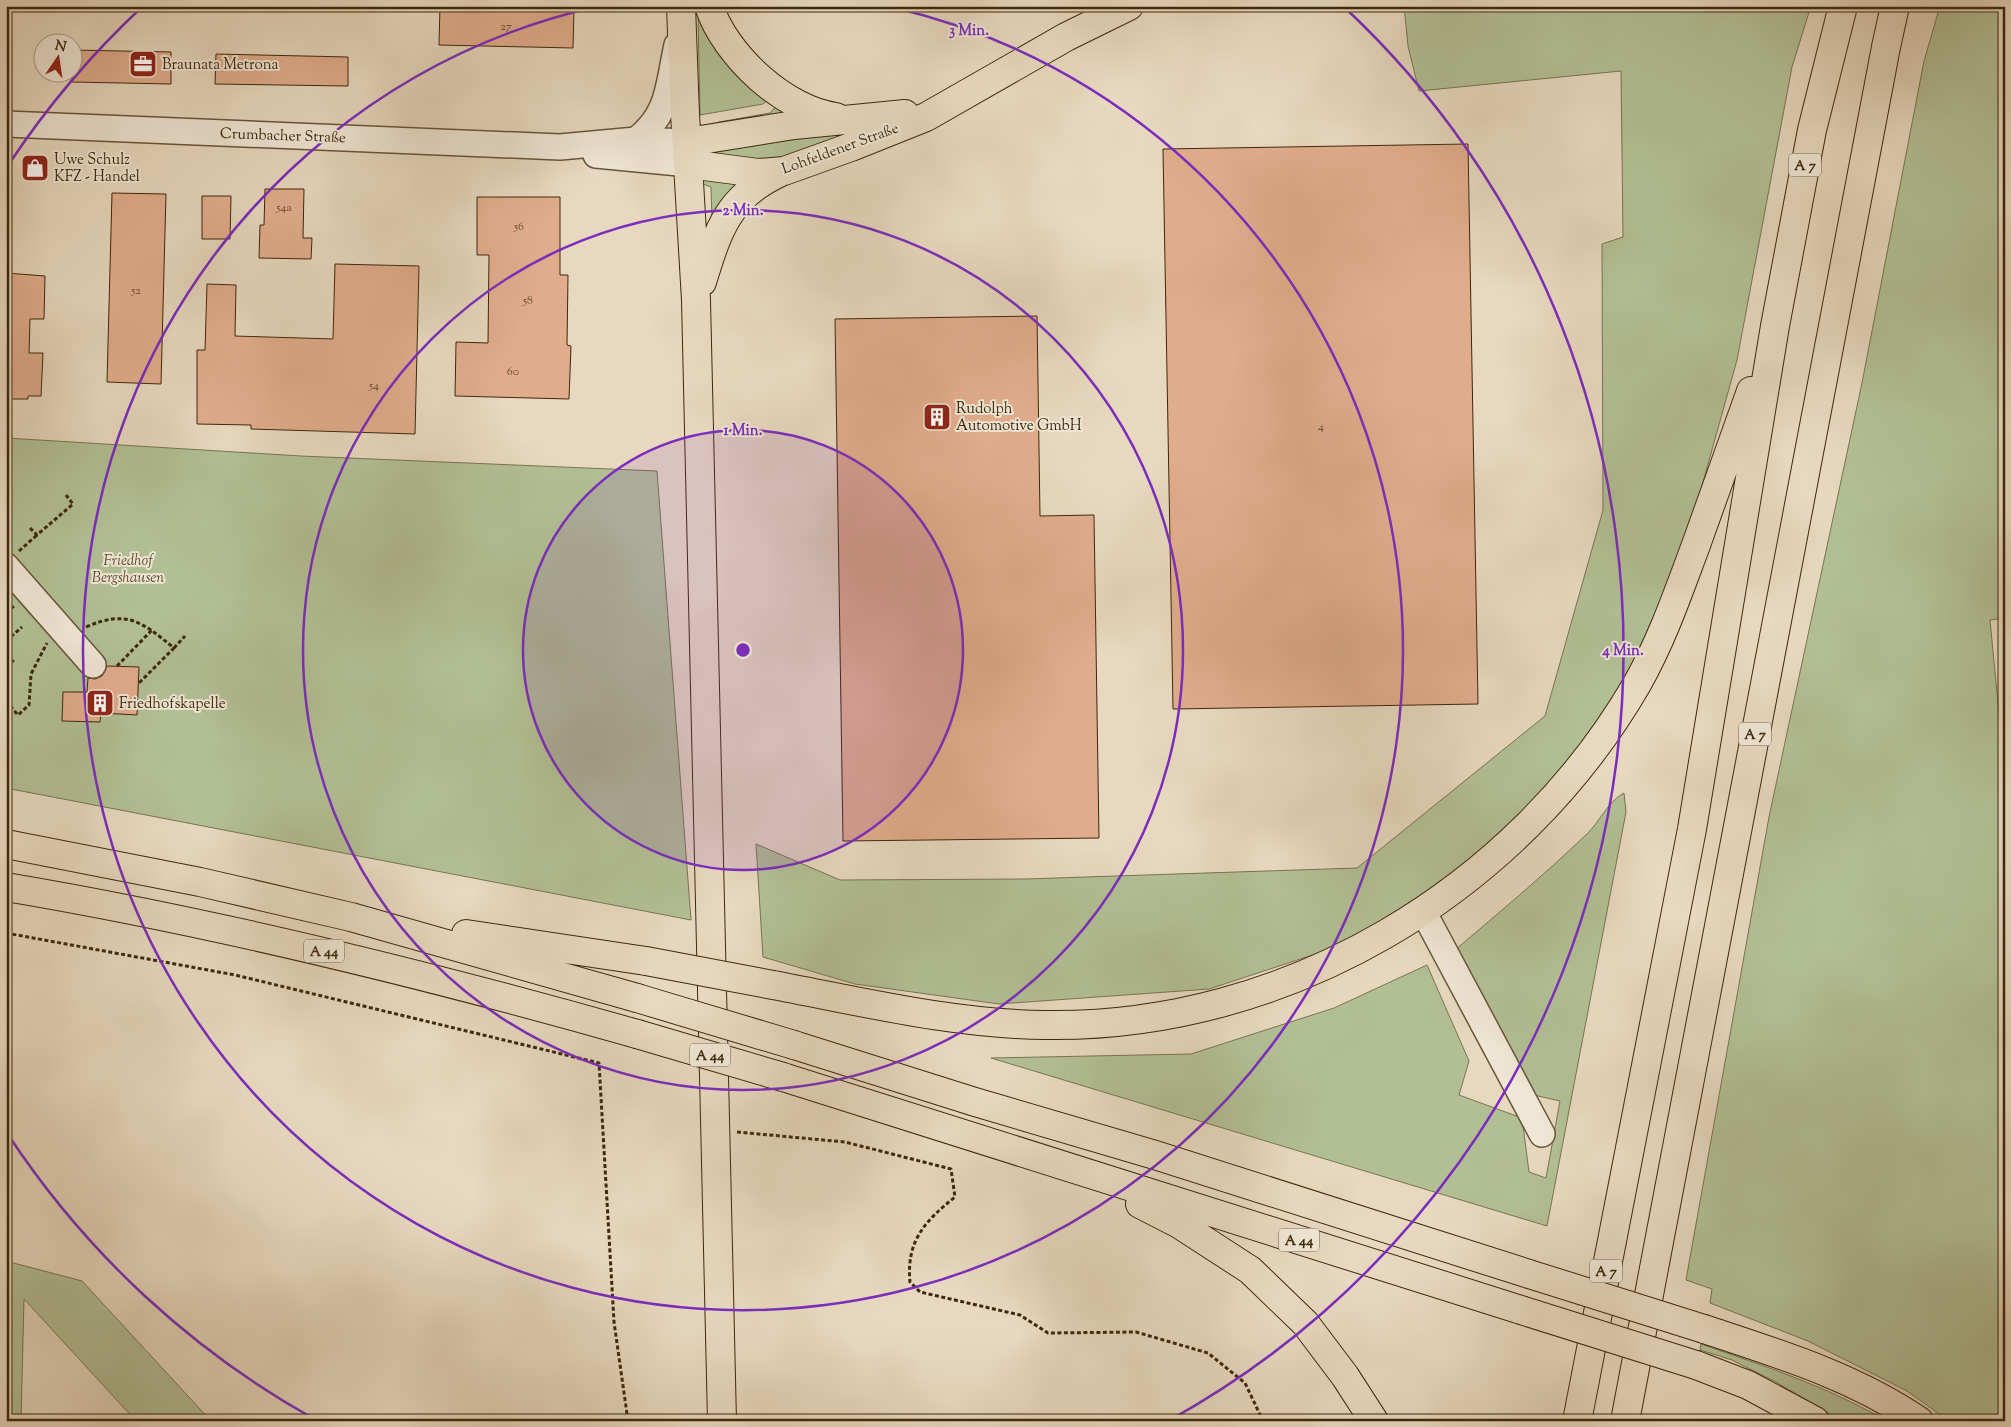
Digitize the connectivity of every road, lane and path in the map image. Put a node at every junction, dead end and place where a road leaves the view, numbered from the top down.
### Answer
1 (9, 6) edge
2 (709, 6) edge
3 (1129, 6) edge
4 (1843, 6) edge
5 (1895, 6) edge
6 (1913, 6) edge
7 (681, 15) edge
8 (1886, 48) junction
9 (6, 99) edge
10 (954, 99) junction
11 (850, 119) junction
12 (6, 124) edge
13 (636, 140) junction
14 (560, 147) junction
15 (688, 153) junction
16 (784, 171) junction
17 (696, 300) junction
18 (1775, 326) junction
19 (66, 495) dead end
20 (30, 528) dead end
21 (38, 535) junction
22 (9, 562) edge
23 (22, 627) dead end
24 (152, 630) junction
25 (63, 632) junction
26 (185, 636) dead end
27 (6, 641) edge
28 (174, 648) junction
29 (15, 659) dead end
30 (105, 665) joint
31 (6, 666) edge
32 (139, 683) dead end
33 (6, 701) edge
34 (6, 844) edge
35 (6, 887) edge
36 (1424, 911) junction
37 (351, 917) junction
38 (6, 933) edge
39 (714, 1132) junction
40 (1542, 1134) dead end
41 (1077, 1171) junction
42 (628, 1421) edge
43 (722, 1421) edge
44 (1263, 1421) edge
45 (1374, 1421) edge
46 (1577, 1421) edge
47 (1625, 1421) edge
48 (1815, 1421) edge
49 (1918, 1421) edge

1 - 9 path
2 - 11 main road
3 - 10 main road, Lohfeldener Straße
4 - 18 main road, A 7
5 - 8 main road, A 7
6 - 8 main road
7 - 13 street
7 - 15 main road
8 - 47 main road, A 7
10 - 11 main road, Lohfeldener Straße
10 - 16 main road, Lohfeldener Straße
11 - 15 main road, Lohfeldener Straße
12 - 14 street, Crumbacher Straße
13 - 14 street, Crumbacher Straße
13 - 15 street, Crumbacher Straße
14 - 15 street, Crumbacher Straße
15 - 16 main road, Lohfeldener Straße
15 - 17 main road
16 - 17 main road
17 - 39 main road
18 - 36 main road
18 - 46 main road, A 7
19 - 21 path
20 - 21 path
21 - 22 path
22 - 25 street
23 - 27 path
24 - 25 path
24 - 28 path
24 - 30 path
25 - 30 street
25 - 33 path
26 - 28 path
28 - 32 path
29 - 31 path
34 - 37 main road
35 - 41 main road, A 44, bridge
36 - 37 main road, bridge
36 - 40 street
37 - 49 main road, bridge
38 - 42 path
39 - 43 main road
39 - 44 path
41 - 45 main road
41 - 48 main road, A 44, bridge

